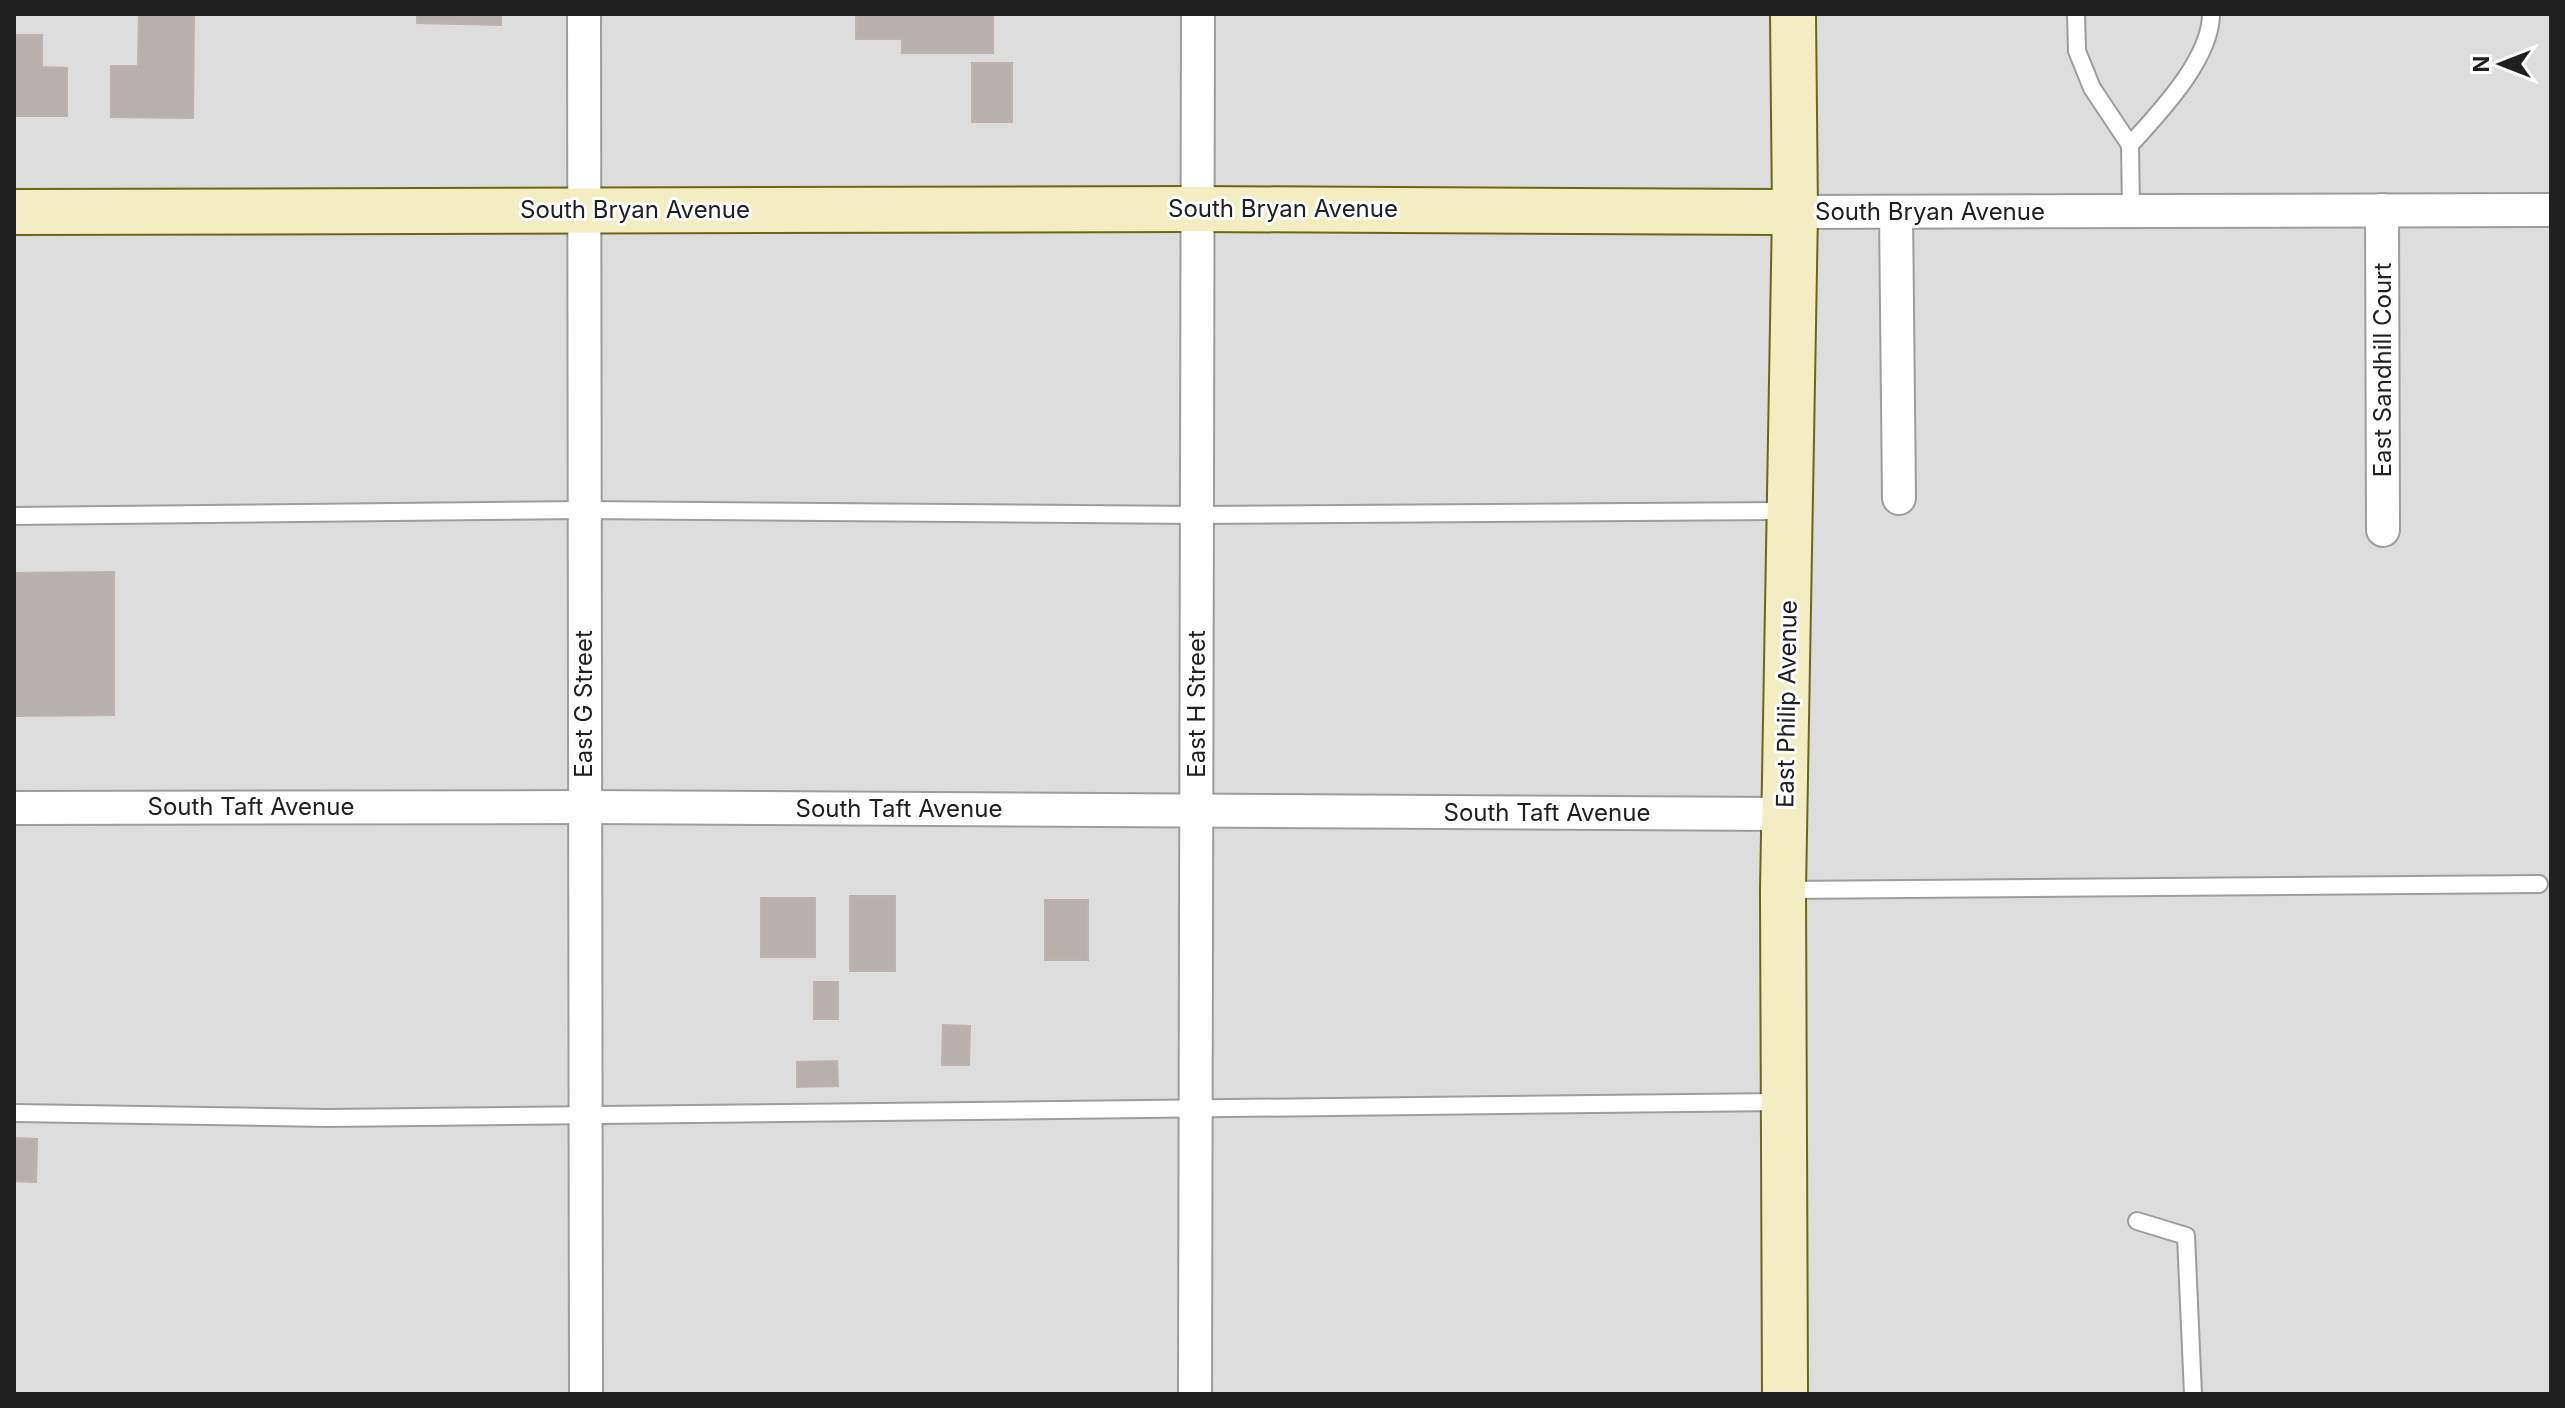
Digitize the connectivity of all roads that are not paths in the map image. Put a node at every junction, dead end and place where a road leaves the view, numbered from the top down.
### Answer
1 (584, 14) edge
2 (1198, 14) edge
3 (1793, 14) edge
4 (2076, 14) edge
5 (2211, 14) edge
6 (2130, 145) junction
7 (1197, 209) junction
8 (583, 210) junction
9 (2382, 210) junction
10 (2551, 210) edge
11 (2131, 211) junction
12 (14, 212) edge
13 (1795, 212) junction
14 (1896, 212) junction
15 (1899, 498) dead end
16 (583, 510) junction
17 (1791, 511) junction
18 (1197, 515) junction
19 (14, 516) edge
20 (2383, 530) dead end
21 (584, 807) junction
22 (14, 808) edge
23 (1197, 812) junction
24 (1785, 814) junction
25 (2539, 884) dead end
26 (1783, 890) junction
27 (1784, 1102) junction
28 (1196, 1110) junction
29 (14, 1113) edge
30 (585, 1115) junction
31 (2137, 1221) dead end
32 (586, 1394) edge
33 (1195, 1394) edge
34 (1785, 1394) edge
35 (2193, 1394) edge

1 - 8 street, East G Street
2 - 7 street, East H Street
3 - 13 main road, East Philip Avenue
4 - 6 lane
5 - 6 lane
6 - 11 lane
7 - 8 main road, South Bryan Avenue
7 - 13 main road, South Bryan Avenue
7 - 18 street, East H Street
8 - 12 main road, South Bryan Avenue
8 - 16 street, East G Street
9 - 10 street, South Bryan Avenue
9 - 11 street, South Bryan Avenue
9 - 20 street, East Sandhill Court
11 - 14 street, South Bryan Avenue
13 - 14 street, South Bryan Avenue
13 - 17 main road, East Philip Avenue
14 - 15 street
16 - 18 lane
16 - 19 lane
16 - 21 street, East G Street
17 - 18 lane
17 - 24 main road, East Philip Avenue
18 - 23 street, East H Street
21 - 22 street, South Taft Avenue
21 - 23 street, South Taft Avenue
21 - 30 street, East G Street
23 - 24 street, South Taft Avenue
23 - 28 street, East H Street
24 - 26 main road, East Philip Avenue
25 - 26 lane
26 - 27 main road, East Philip Avenue
27 - 28 lane
27 - 34 main road, East Philip Avenue
28 - 30 lane
28 - 33 street, East H Street
29 - 30 lane
30 - 32 street, East G Street
31 - 35 lane

